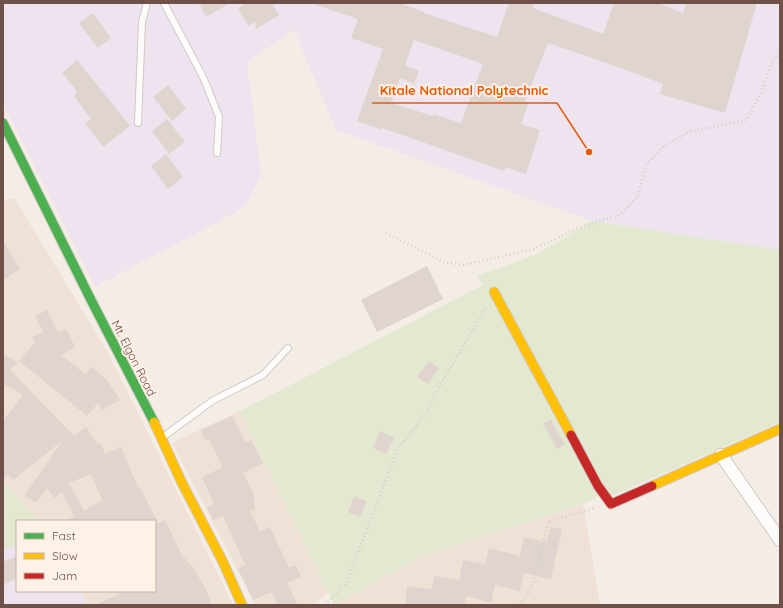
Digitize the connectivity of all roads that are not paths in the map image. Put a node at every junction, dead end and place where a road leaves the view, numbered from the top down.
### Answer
1 (147, 3) edge
2 (164, 3) edge
3 (138, 123) dead end
4 (3, 124) edge
5 (217, 153) dead end
6 (494, 292) road end
7 (288, 348) dead end
8 (780, 429) edge
9 (162, 438) junction
10 (721, 455) junction
11 (780, 540) edge
12 (242, 605) edge

1 - 3 lane
2 - 5 lane
4 - 9 street, Mt. Elgon Road
6 - 10 street
7 - 9 lane
8 - 10 street
9 - 12 street, Mt. Elgon Road
10 - 11 street

